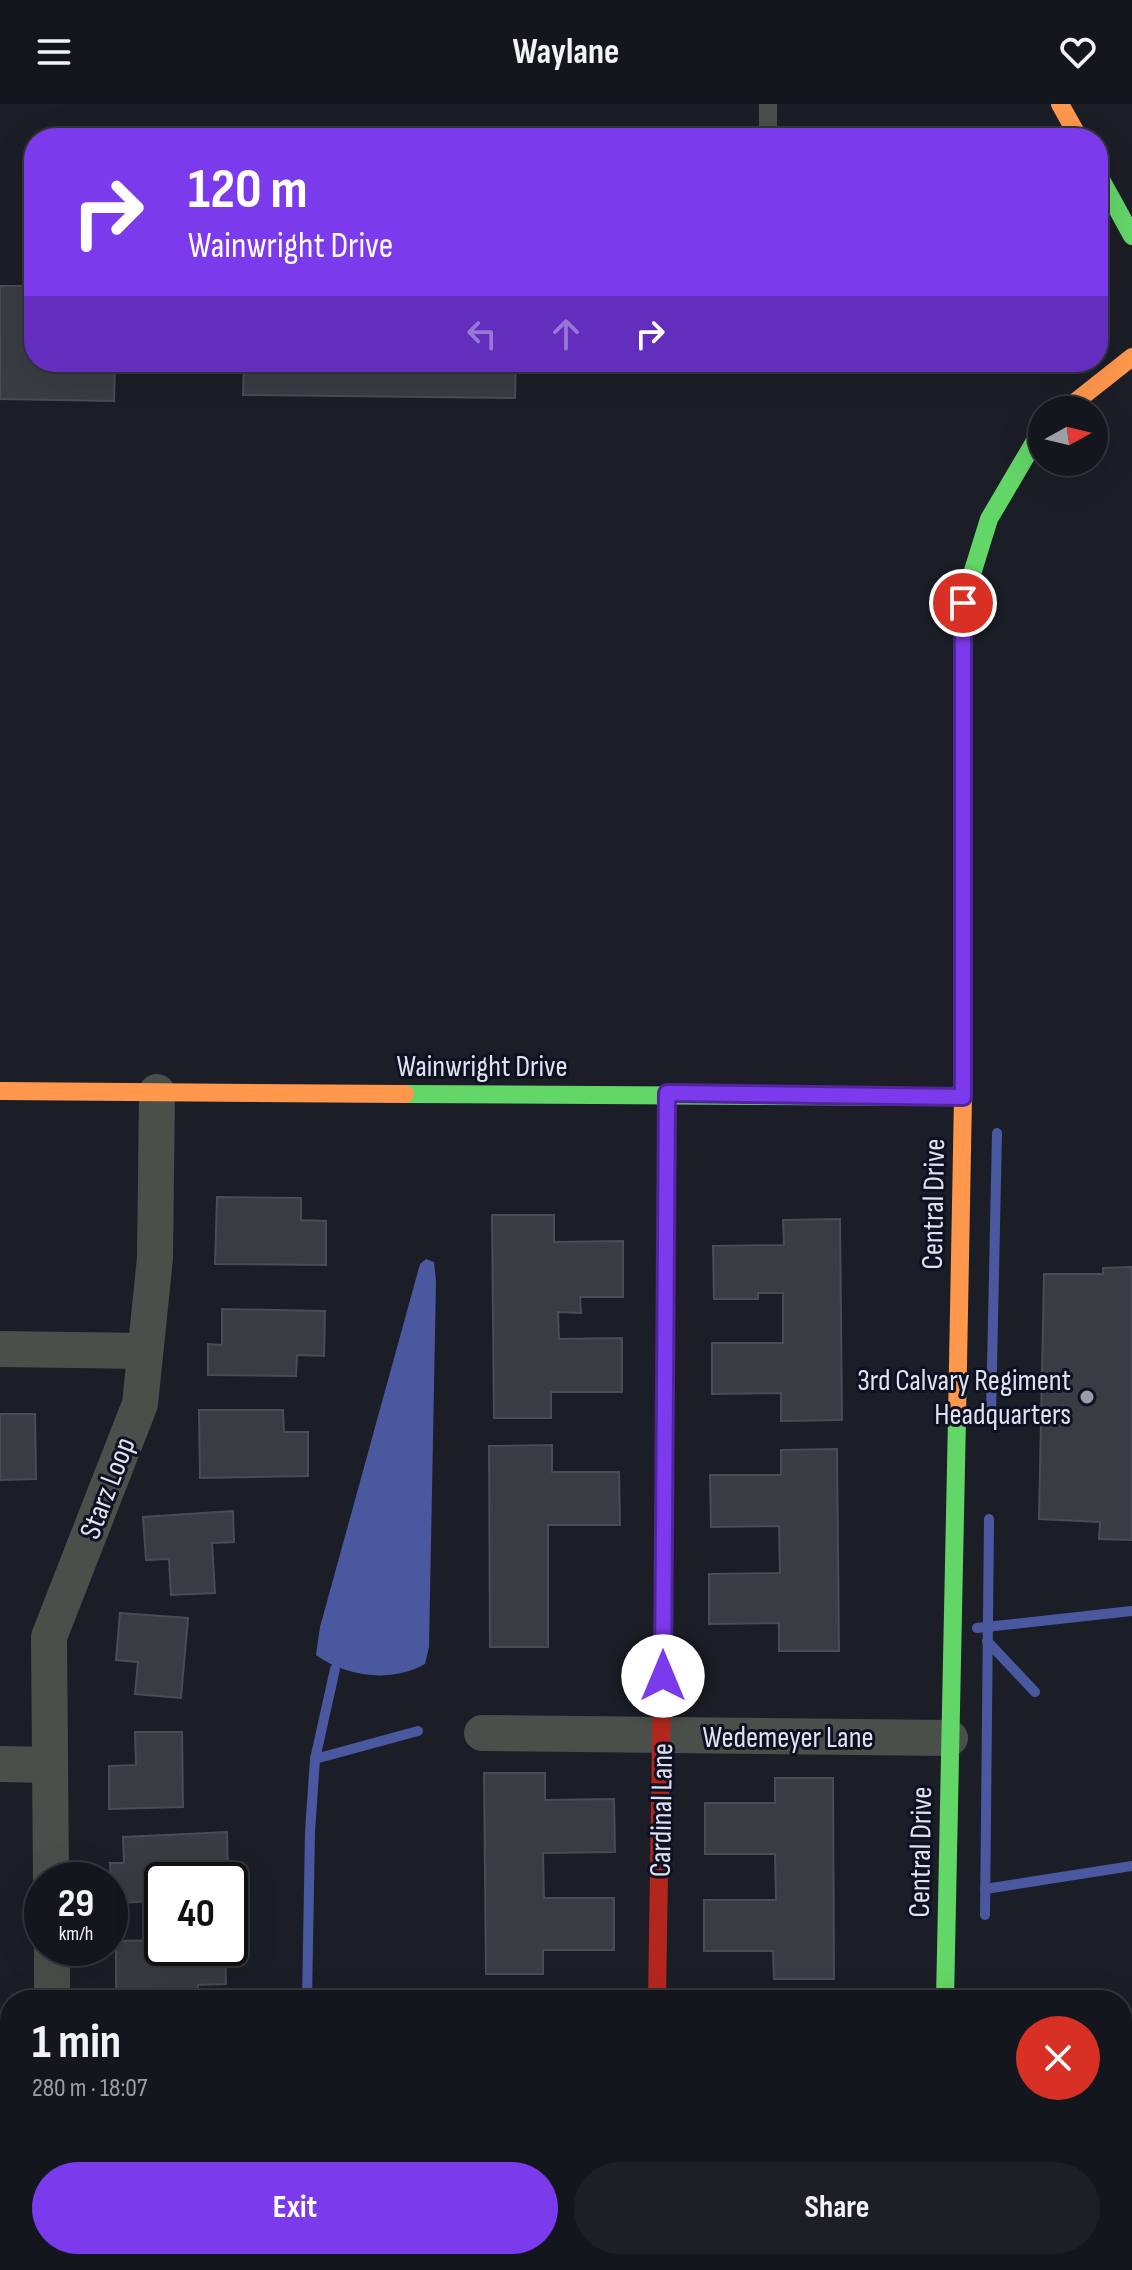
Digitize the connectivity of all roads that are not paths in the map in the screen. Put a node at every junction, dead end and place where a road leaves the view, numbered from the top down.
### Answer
1 (768, 104) edge
2 (1060, 104) edge
3 (768, 128) edge
4 (1073, 128) edge
5 (1108, 192) edge
6 (1132, 236) edge
7 (1132, 357) edge
8 (1083, 396) edge
9 (1028, 453) edge
10 (0, 1091) edge
11 (157, 1092) junction
12 (667, 1093) junction
13 (963, 1097) junction
14 (0, 1349) edge
15 (145, 1351) junction
16 (482, 1733) dead end
17 (663, 1737) junction
18 (950, 1738) junction
19 (0, 1764) edge
20 (50, 1765) junction
21 (51, 1862) edge
22 (52, 1966) edge
23 (52, 1990) edge
24 (657, 1990) edge
25 (945, 1990) edge

1 - 3 lane
2 - 4 street
5 - 6 street
7 - 8 street
9 - 13 street, Central Drive
10 - 11 street, Wainwright Drive
11 - 12 street, Wainwright Drive
11 - 15 street, Starz Loop
12 - 13 street, Wainwright Drive
12 - 17 street, Cardinal Lane
13 - 18 street, Central Drive
14 - 15 street
15 - 20 street, Starz Loop
16 - 17 street, Wedemeyer Lane
17 - 18 street, Wedemeyer Lane
17 - 24 street, Cardinal Lane
18 - 25 street, Central Drive
19 - 20 street
20 - 21 street, Starz Loop
22 - 23 street

